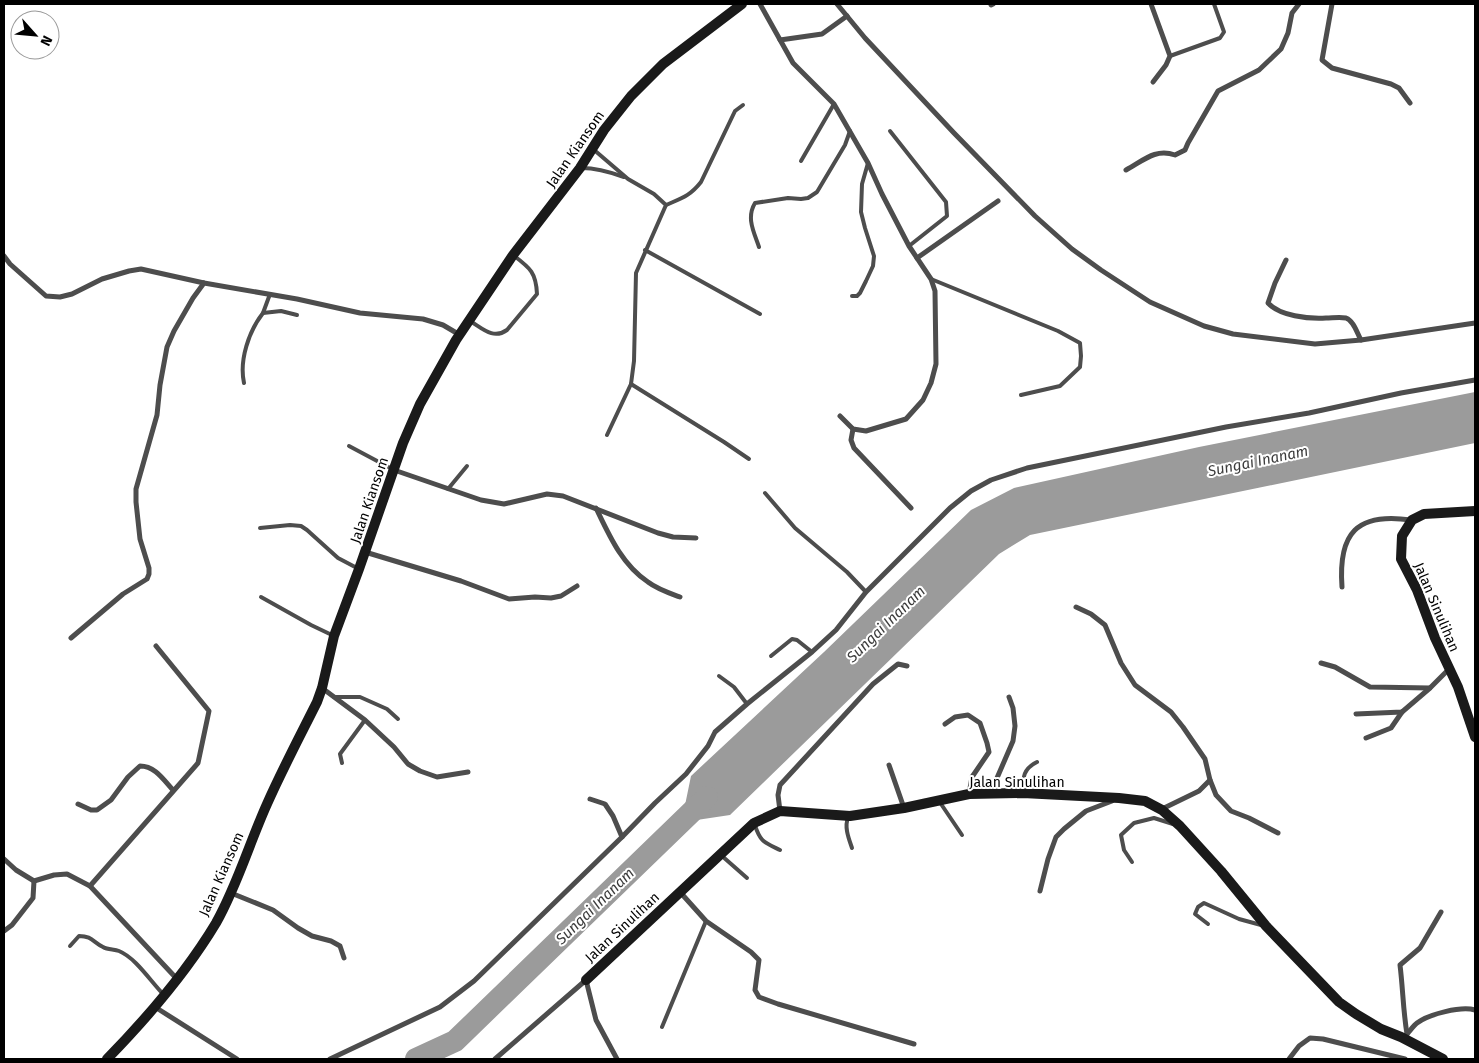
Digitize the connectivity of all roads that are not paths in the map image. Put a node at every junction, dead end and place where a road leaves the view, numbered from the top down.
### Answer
1 (742, 4) edge
2 (760, 4) edge
3 (837, 4) edge
4 (1151, 4) edge
5 (1214, 4) edge
6 (1299, 4) edge
7 (1332, 4) edge
8 (847, 16) junction
9 (780, 40) junction
10 (1170, 56) junction
11 (1153, 82) dead end
12 (1410, 103) dead end
13 (834, 104) junction
14 (743, 105) dead end
15 (890, 131) dead end
16 (850, 132) junction
17 (592, 148) junction
18 (800, 161) dead end
19 (868, 163) junction
20 (580, 168) junction
21 (1126, 170) dead end
22 (628, 179) junction
23 (998, 201) dead end
24 (666, 205) junction
25 (909, 246) junction
26 (759, 247) dead end
27 (645, 250) junction
28 (513, 255) junction
29 (4, 256) edge
30 (917, 258) junction
31 (1286, 260) dead end
32 (931, 279) junction
33 (204, 283) junction
34 (270, 294) junction
35 (852, 296) dead end
36 (263, 313) junction
37 (760, 314) dead end
38 (297, 315) dead end
39 (470, 321) junction
40 (1475, 323) edge
41 (460, 335) junction
42 (1361, 340) junction
43 (1475, 380) edge
44 (244, 383) dead end
45 (631, 384) junction
46 (1021, 395) dead end
47 (840, 416) dead end
48 (853, 429) junction
49 (607, 435) dead end
50 (349, 446) dead end
51 (749, 459) dead end
52 (467, 466) dead end
53 (394, 470) junction
54 (448, 489) junction
55 (765, 494) dead end
56 (596, 508) junction
57 (911, 508) dead end
58 (1475, 511) edge
59 (1412, 520) junction
60 (260, 528) dead end
61 (696, 538) dead end
62 (365, 552) junction
63 (359, 569) junction
64 (577, 586) dead end
65 (1342, 587) dead end
66 (866, 592) junction
67 (261, 597) dead end
68 (680, 597) dead end
69 (1076, 607) dead end
70 (334, 636) junction
71 (71, 638) dead end
72 (156, 646) dead end
73 (812, 652) junction
74 (771, 656) dead end
75 (1321, 663) dead end
76 (908, 666) dead end
77 (1449, 668) junction
78 (719, 676) dead end
79 (322, 688) junction
80 (1430, 688) junction
81 (334, 697) junction
82 (1009, 697) dead end
83 (747, 704) junction
84 (1402, 712) junction
85 (1356, 714) dead end
86 (398, 719) dead end
87 (365, 720) junction
88 (945, 724) dead end
89 (1475, 737) edge
90 (1366, 738) dead end
91 (1037, 762) dead end
92 (342, 763) dead end
93 (889, 765) dead end
94 (468, 772) dead end
95 (1210, 780) junction
96 (173, 790) junction
97 (992, 793) junction
98 (1023, 793) junction
99 (969, 794) junction
100 (1119, 798) junction
101 (590, 799) dead end
102 (939, 802) junction
103 (78, 804) dead end
104 (904, 808) junction
105 (1162, 810) junction
106 (780, 811) junction
107 (850, 816) junction
108 (754, 823) junction
109 (1180, 826) junction
110 (1278, 833) dead end
111 (962, 835) dead end
112 (622, 837) junction
113 (852, 848) dead end
114 (780, 850) dead end
115 (721, 854) junction
116 (4, 859) edge
117 (1132, 862) dead end
118 (747, 878) dead end
119 (34, 881) junction
120 (90, 886) junction
121 (1040, 890) dead end
122 (231, 892) junction
123 (680, 892) junction
124 (1441, 912) dead end
125 (706, 921) junction
126 (1208, 924) dead end
127 (1266, 926) junction
128 (4, 931) edge
129 (70, 946) dead end
130 (344, 958) dead end
131 (178, 980) junction
132 (586, 980) junction
133 (164, 996) junction
134 (155, 1007) junction
135 (1475, 1010) edge
136 (662, 1027) dead end
137 (1404, 1035) junction
138 (914, 1044) dead end
139 (107, 1059) edge
140 (237, 1059) edge
141 (330, 1059) edge
142 (495, 1059) edge
143 (618, 1059) edge
144 (1289, 1059) edge
145 (1405, 1059) edge
146 (1443, 1059) edge

1 - 17 street, Jalan Kiansom
2 - 9 street
3 - 8 street
4 - 10 street
5 - 10 lane
6 - 21 street
7 - 12 street
8 - 9 street
8 - 42 street
9 - 13 street
10 - 11 street
13 - 16 street
13 - 18 lane
14 - 24 lane
15 - 25 lane
16 - 19 street
16 - 26 lane
17 - 20 street, Jalan Kiansom
17 - 22 lane
19 - 25 street
19 - 35 lane
20 - 22 lane
20 - 28 street, Jalan Kiansom
22 - 24 lane
23 - 30 street
24 - 27 lane
25 - 30 street
27 - 37 lane
27 - 45 lane
28 - 39 street, Jalan Kiansom
28 - 39 lane
29 - 33 street
30 - 32 street
31 - 42 street
32 - 46 lane
32 - 48 street
33 - 34 street
33 - 71 street
34 - 36 lane
34 - 41 street
36 - 38 lane
36 - 44 lane
39 - 41 street, Jalan Kiansom
40 - 42 street
41 - 53 street, Jalan Kiansom
43 - 66 street
45 - 49 lane
45 - 51 lane
47 - 48 street
48 - 57 street
50 - 53 lane
52 - 54 lane
53 - 54 street
53 - 62 street, Jalan Kiansom
54 - 56 street
55 - 66 lane
56 - 61 street
56 - 68 street
58 - 59 street
59 - 65 street
59 - 77 street, Jalan Sinulihan
60 - 63 lane
62 - 63 street, Jalan Kiansom
62 - 64 street
63 - 70 street, Jalan Kiansom
66 - 73 street
67 - 70 lane
69 - 95 street
70 - 79 street, Jalan Kiansom
72 - 96 street
73 - 74 lane
73 - 83 street
75 - 80 street
76 - 106 street
77 - 80 street
77 - 89 street, Jalan Sinulihan
78 - 83 lane
79 - 81 street
79 - 122 street, Jalan Kiansom
80 - 84 street
81 - 86 lane
81 - 87 street
82 - 97 street
83 - 112 street
84 - 85 street
84 - 90 street
87 - 92 lane
87 - 94 street
88 - 99 street
91 - 98 lane
93 - 104 street
95 - 105 street
95 - 110 street
96 - 103 street
96 - 120 street
97 - 98 street, Jalan Sinulihan
97 - 99 street, Jalan Sinulihan
98 - 100 street, Jalan Sinulihan
99 - 102 street, Jalan Sinulihan
100 - 105 street, Jalan Sinulihan
100 - 121 street
101 - 112 street
102 - 104 street, Jalan Sinulihan
102 - 111 lane
104 - 107 street, Jalan Sinulihan
105 - 109 street, Jalan Sinulihan
106 - 107 street, Jalan Sinulihan
106 - 108 street, Jalan Sinulihan
107 - 113 lane
108 - 114 lane
108 - 115 street, Jalan Sinulihan
109 - 117 lane
109 - 127 street, Jalan Sinulihan
112 - 141 street
115 - 118 lane
115 - 123 street, Jalan Sinulihan
116 - 119 street
119 - 120 street
119 - 128 street
120 - 131 street
122 - 130 street
122 - 131 street, Jalan Kiansom
123 - 125 street
123 - 132 street, Jalan Sinulihan
124 - 137 street
125 - 136 lane
125 - 138 street
126 - 127 lane
127 - 137 street, Jalan Sinulihan
129 - 133 lane
131 - 133 street, Jalan Kiansom
132 - 142 street, Jalan Sinulihan
132 - 143 street
133 - 134 street, Jalan Kiansom
134 - 139 street, Jalan Kiansom
134 - 140 street
135 - 137 street
137 - 146 street, Jalan Sinulihan
144 - 145 street

